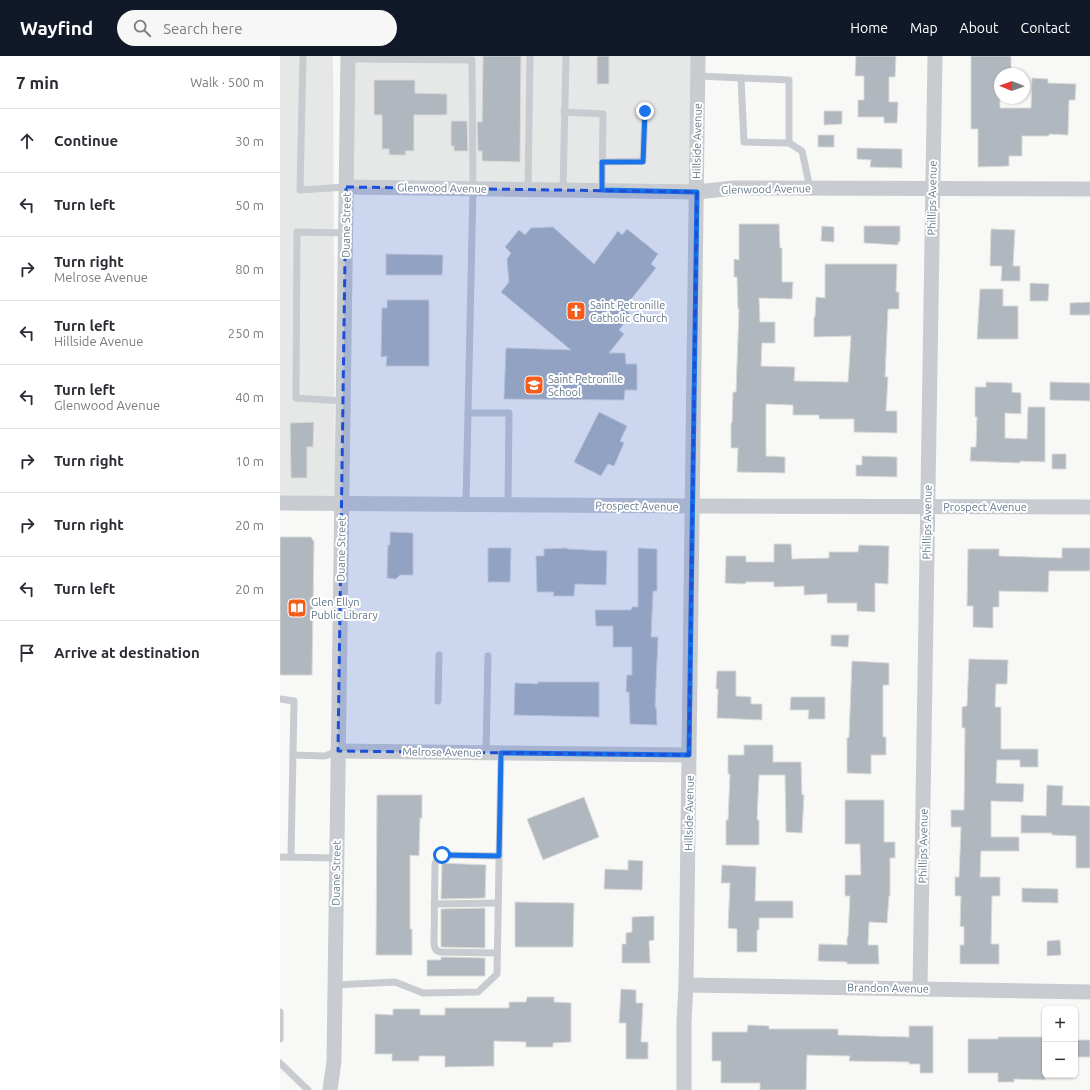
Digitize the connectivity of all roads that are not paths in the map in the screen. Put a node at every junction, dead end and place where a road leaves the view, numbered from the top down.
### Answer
1 (303, 56) edge
2 (530, 56) edge
3 (566, 56) edge
4 (698, 56) edge
5 (935, 56) edge
6 (348, 58) edge
7 (698, 76) junction
8 (741, 78) junction
9 (645, 111) dead end
10 (564, 112) junction
11 (789, 143) junction
12 (602, 162) junction
13 (346, 187) junction
14 (473, 188) junction
15 (810, 188) junction
16 (932, 188) junction
17 (528, 189) junction
18 (1090, 189) edge
19 (563, 190) junction
20 (602, 190) junction
21 (697, 192) junction
22 (346, 232) junction
23 (343, 401) junction
24 (468, 413) junction
25 (280, 503) edge
26 (342, 503) junction
27 (466, 504) junction
28 (508, 504) junction
29 (693, 506) junction
30 (928, 507) junction
31 (1090, 507) edge
32 (439, 655) dead end
33 (488, 656) dead end
34 (280, 698) edge
35 (438, 701) dead end
36 (338, 751) junction
37 (493, 753) junction
38 (293, 755) junction
39 (689, 755) junction
40 (499, 856) junction
41 (280, 857) edge
42 (291, 857) junction
43 (337, 858) junction
44 (434, 904) junction
45 (498, 904) junction
46 (497, 953) junction
47 (335, 985) junction
48 (686, 985) junction
49 (920, 989) junction
50 (1090, 992) edge
51 (280, 1012) edge
52 (280, 1039) edge
53 (280, 1063) edge
54 (308, 1090) edge
55 (330, 1090) edge
56 (684, 1090) edge

1 - 13 lane
2 - 17 lane
3 - 10 lane
4 - 7 street, Hillside Avenue
5 - 16 street, Phillips Avenue
6 - 13 street, Duane Street
6 - 14 lane
7 - 8 lane
7 - 21 street, Hillside Avenue
8 - 11 lane
8 - 11 lane
9 - 12 lane
10 - 12 lane
10 - 19 lane
11 - 15 lane
12 - 20 lane
13 - 14 street, Glenwood Avenue
13 - 22 street, Duane Street
14 - 17 street, Glenwood Avenue
14 - 24 lane
15 - 16 street, Glenwood Avenue
15 - 21 street, Glenwood Avenue
16 - 18 street, Glenwood Avenue
16 - 30 street, Phillips Avenue
17 - 19 street, Glenwood Avenue
19 - 20 street, Glenwood Avenue
20 - 21 street, Glenwood Avenue
21 - 29 street, Hillside Avenue
22 - 23 street, Duane Street
22 - 23 lane
23 - 26 street, Duane Street
24 - 27 lane
24 - 28 lane
25 - 26 street, Prospect Avenue
26 - 27 street, Prospect Avenue
26 - 36 street, Duane Street
27 - 28 street, Prospect Avenue
28 - 29 street, Prospect Avenue
29 - 30 street, Prospect Avenue
29 - 39 street, Hillside Avenue
30 - 31 street, Prospect Avenue
30 - 49 street, Phillips Avenue
32 - 35 lane
33 - 37 lane
34 - 38 lane
36 - 37 street, Melrose Avenue
36 - 38 lane
36 - 43 street, Duane Street
37 - 39 street, Melrose Avenue
37 - 40 lane
38 - 42 lane
39 - 48 street, Hillside Avenue
40 - 44 lane
40 - 45 lane
41 - 42 lane
42 - 43 lane
43 - 47 street, Duane Street
44 - 45 lane
44 - 46 lane
45 - 46 lane
46 - 47 lane
47 - 55 street, Duane Street
48 - 49 street, Brandon Avenue
48 - 56 street, Hillside Avenue
49 - 50 street, Brandon Avenue
51 - 52 lane
53 - 54 lane

